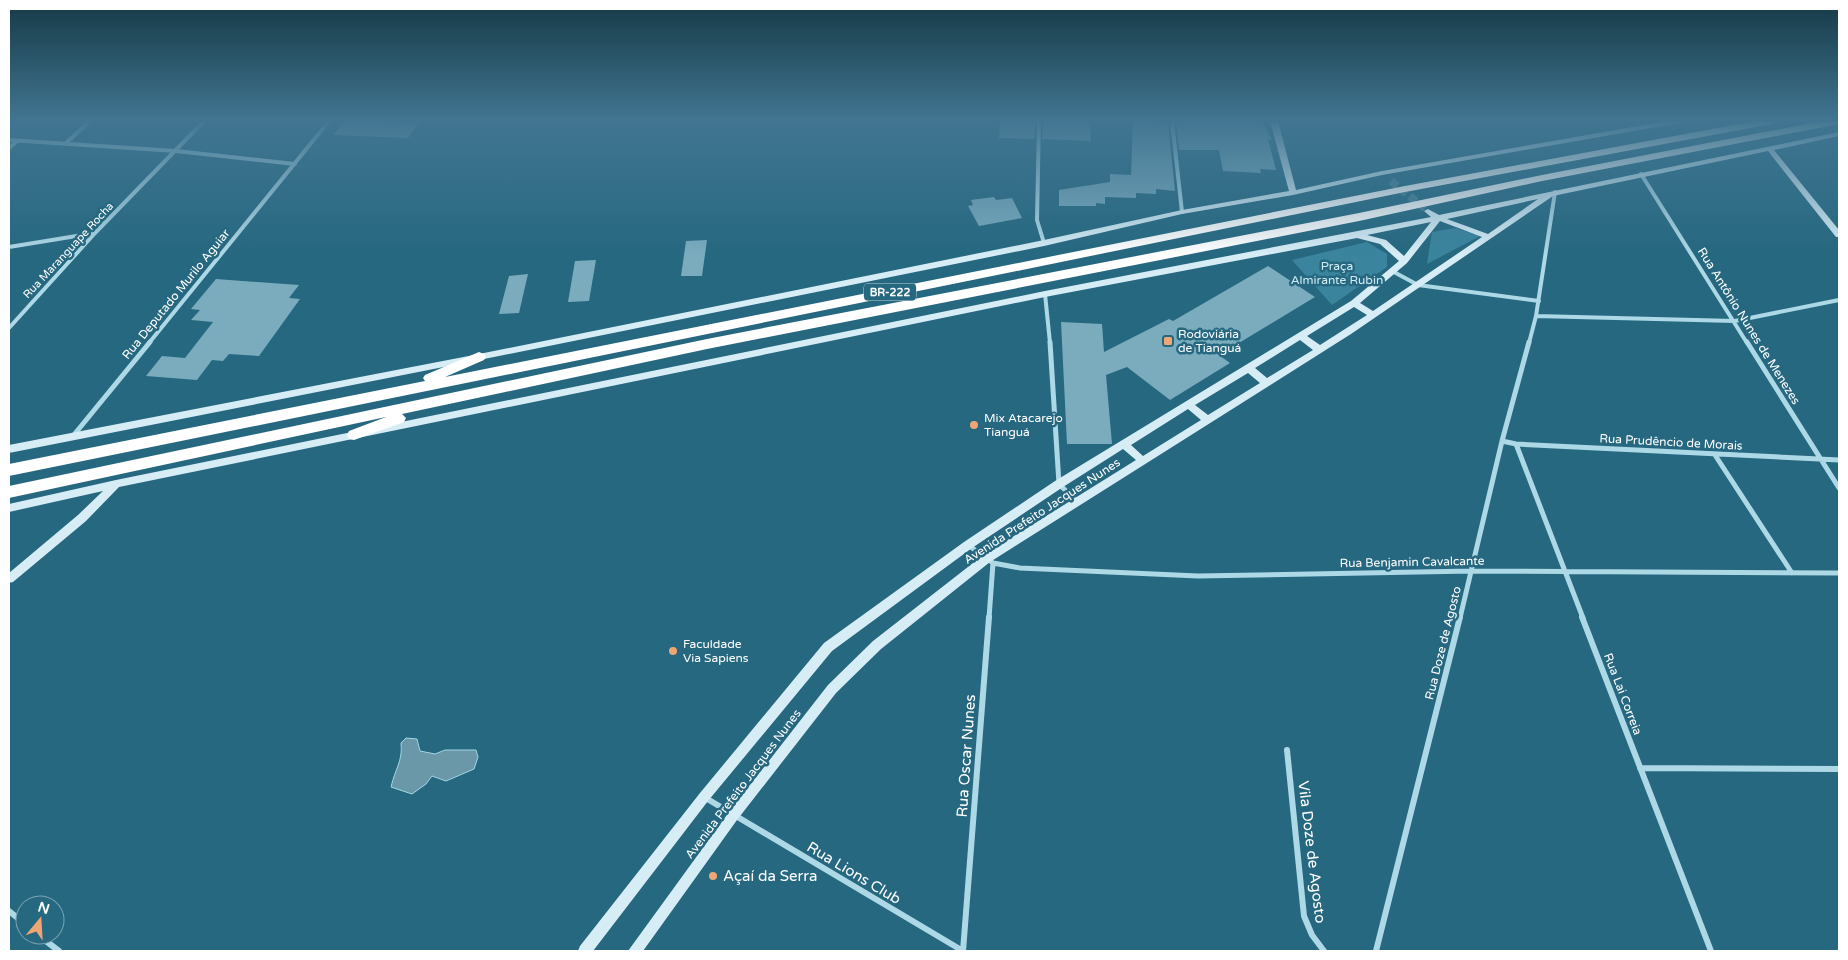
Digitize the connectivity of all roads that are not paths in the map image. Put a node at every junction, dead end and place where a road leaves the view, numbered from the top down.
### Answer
1 (162, 166) edge
2 (294, 166) edge
3 (1039, 166) edge
4 (1177, 166) edge
5 (1286, 166) edge
6 (1423, 166) edge
7 (1530, 166) edge
8 (1606, 166) edge
9 (1681, 166) edge
10 (1783, 166) edge
11 (1382, 173) junction
12 (1641, 174) junction
13 (1390, 181) tunnel mouth
14 (1555, 192) junction
15 (1293, 193) junction
16 (1428, 211) tunnel mouth
17 (1182, 212) junction
18 (1438, 218) junction
19 (95, 234) junction
20 (1357, 235) junction
21 (1839, 235) edge
22 (1489, 237) junction
23 (1044, 243) junction
24 (9, 247) edge
25 (1404, 261) junction
26 (1392, 271) junction
27 (1418, 285) junction
28 (1045, 294) junction
29 (1839, 300) edge
30 (1539, 302) junction
31 (1354, 303) junction
32 (1373, 315) junction
33 (1536, 316) junction
34 (1735, 321) junction
35 (10, 326) edge
36 (1301, 336) junction
37 (1320, 350) junction
38 (479, 357) junction
39 (1248, 368) junction
40 (1267, 383) junction
41 (400, 391) junction
42 (452, 399) junction
43 (1189, 405) junction
44 (1208, 420) junction
45 (354, 435) junction
46 (73, 436) junction
47 (1502, 441) junction
48 (1124, 444) junction
49 (1516, 444) junction
50 (9, 449) edge
51 (1715, 455) junction
52 (1821, 460) junction
53 (1839, 460) edge
54 (1142, 461) junction
55 (9, 470) edge
56 (116, 484) junction
57 (1059, 484) junction
58 (1839, 488) edge
59 (9, 492) edge
60 (1077, 502) junction
61 (9, 508) edge
62 (968, 545) junction
63 (990, 561) junction
64 (1472, 571) junction
65 (1564, 572) junction
66 (1792, 573) junction
67 (1839, 573) edge
68 (9, 579) edge
69 (1286, 750) dead end
70 (1640, 768) junction
71 (1839, 770) edge
72 (704, 797) junction
73 (733, 816) junction
74 (585, 951) edge
75 (635, 951) edge
76 (963, 951) edge
77 (1324, 951) edge
78 (1376, 951) edge
79 (1710, 951) edge

1 - 19 street, Rua Maranguape Rocha
2 - 46 street, Rua Deputado Murilo Aguiar
3 - 23 street
4 - 17 street
5 - 15 main road
6 - 11 main road
7 - 41 highway, BR-222
8 - 42 highway, BR-222
9 - 12 main road
10 - 21 main road
11 - 13 main road
11 - 15 main road
12 - 14 main road
12 - 34 street, Rua Antônio Nunes de Menezes
14 - 18 main road
14 - 22 main road, Avenida Prefeito Jacques Nunes
14 - 30 street, Rua Doze de Agosto
15 - 17 main road
16 - 18 main road
17 - 23 main road
18 - 20 main road
18 - 22 main road
18 - 25 main road, Avenida Prefeito Jacques Nunes
19 - 24 street
19 - 35 street, Rua Maranguape Rocha
20 - 25 main road
20 - 28 main road
22 - 27 main road, Avenida Prefeito Jacques Nunes
23 - 38 main road
25 - 26 main road, Avenida Prefeito Jacques Nunes
26 - 27 street
26 - 31 main road, Avenida Prefeito Jacques Nunes
27 - 30 street
27 - 32 main road, Avenida Prefeito Jacques Nunes
28 - 45 main road
28 - 57 street
29 - 34 street
30 - 33 street, Rua Doze de Agosto
31 - 32 main road
31 - 36 main road, Avenida Prefeito Jacques Nunes
32 - 37 main road, Avenida Prefeito Jacques Nunes
33 - 34 street
33 - 47 street, Rua Doze de Agosto
34 - 52 street, Rua Antônio Nunes de Menezes
36 - 37 main road
36 - 39 main road, Avenida Prefeito Jacques Nunes
37 - 40 main road, Avenida Prefeito Jacques Nunes
38 - 41 highway
38 - 46 main road
39 - 40 main road
39 - 43 main road, Avenida Prefeito Jacques Nunes
40 - 44 main road, Avenida Prefeito Jacques Nunes
41 - 55 highway, BR-222
42 - 45 highway
42 - 59 highway, BR-222
43 - 44 main road
43 - 48 main road, Avenida Prefeito Jacques Nunes
44 - 54 main road, Avenida Prefeito Jacques Nunes
45 - 56 main road
46 - 50 main road
47 - 49 street, Rua Prudêncio de Morais
47 - 64 street, Rua Doze de Agosto
48 - 54 main road
48 - 57 main road, Avenida Prefeito Jacques Nunes
49 - 51 street, Rua Prudêncio de Morais
49 - 65 street, Rua Lai Correia
51 - 52 street, Rua Prudêncio de Morais
51 - 66 street
52 - 53 street, Rua Prudêncio de Morais
52 - 58 street, Rua Antônio Nunes de Menezes
54 - 60 main road, Avenida Prefeito Jacques Nunes
56 - 61 main road
56 - 68 main road
57 - 60 street
57 - 62 main road, Avenida Prefeito Jacques Nunes
60 - 63 main road, Avenida Prefeito Jacques Nunes
62 - 63 street
62 - 72 main road, Avenida Prefeito Jacques Nunes
63 - 64 street, Rua Benjamin Cavalcante
63 - 73 main road, Avenida Prefeito Jacques Nunes
63 - 76 street, Rua Oscar Nunes
64 - 65 street, Rua Benjamin Cavalcante
64 - 78 street, Rua Doze de Agosto
65 - 66 street, Rua Benjamin Cavalcante
65 - 70 street, Rua Lai Correia
66 - 67 street, Rua Benjamin Cavalcante
69 - 77 street, Vila Doze de Agosto
70 - 71 street
70 - 79 street, Rua Lai Correia
72 - 73 street, Rua Lions Club
72 - 74 main road, Avenida Prefeito Jacques Nunes
73 - 75 main road, Avenida Prefeito Jacques Nunes
73 - 76 street, Rua Lions Club

